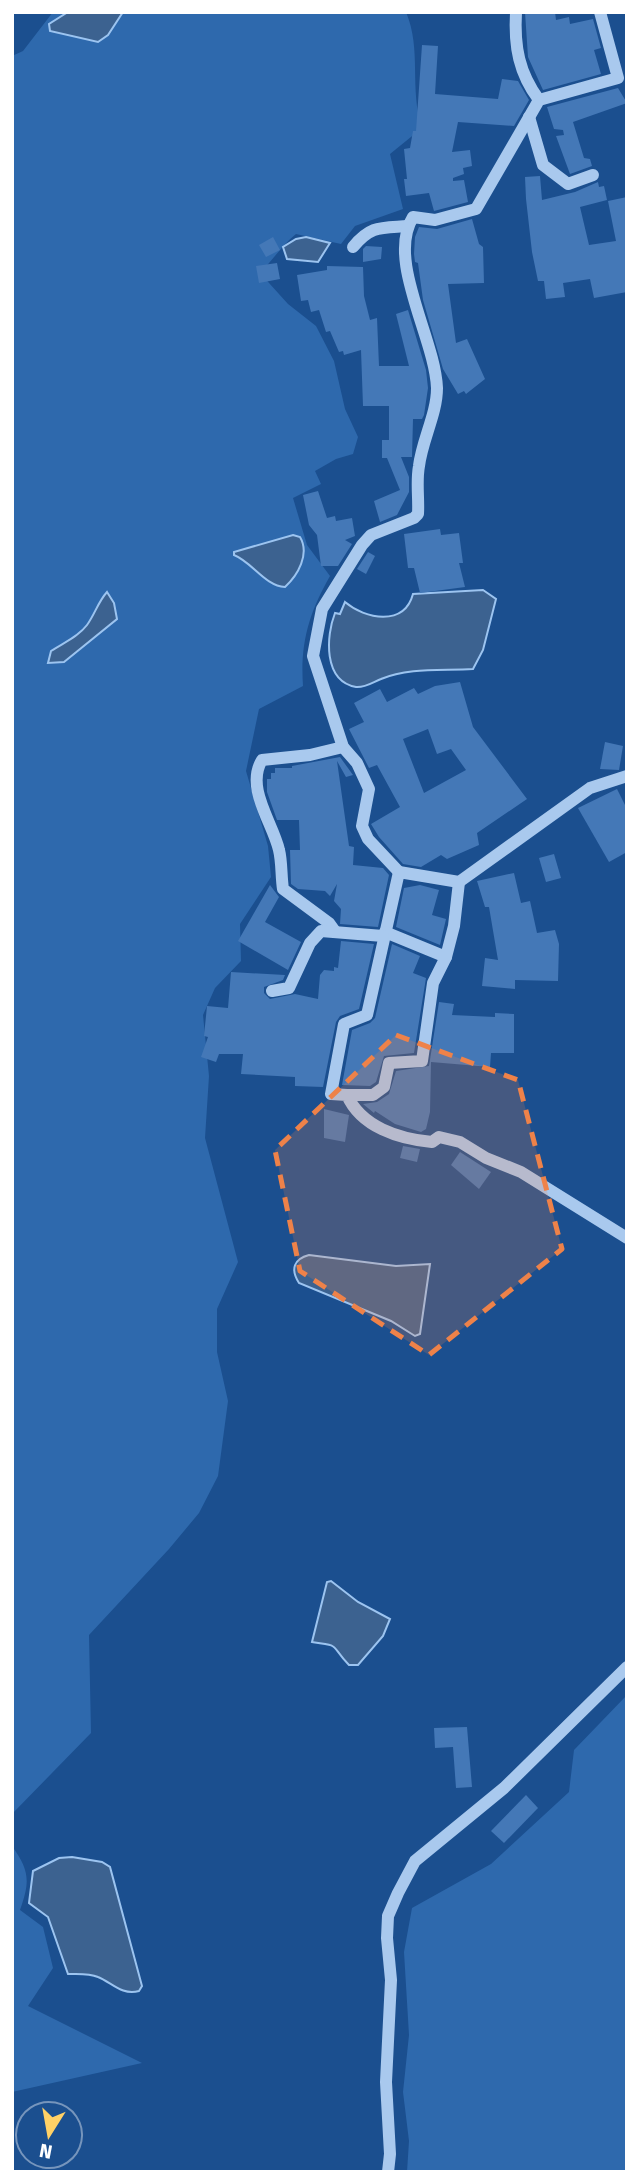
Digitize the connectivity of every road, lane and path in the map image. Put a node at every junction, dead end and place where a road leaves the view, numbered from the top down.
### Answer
1 (516, 12) edge
2 (600, 12) edge
3 (539, 100) junction
4 (529, 117) junction
5 (593, 175) dead end
6 (408, 226) junction
7 (353, 247) dead end
8 (342, 747) junction
9 (627, 776) edge
10 (398, 872) junction
11 (458, 882) junction
12 (334, 930) junction
13 (384, 934) junction
14 (446, 957) junction
15 (272, 991) dead end
16 (346, 1095) junction
17 (627, 1238) edge
18 (627, 1667) edge
19 (388, 2172) edge

1 - 3 street
2 - 3 street
3 - 4 street
4 - 5 street
4 - 6 street
6 - 7 street
6 - 8 street
8 - 10 street
8 - 12 street
9 - 11 street
10 - 11 street
10 - 13 street
11 - 14 street
12 - 13 street
12 - 15 street
13 - 14 street
13 - 16 street
14 - 16 street
16 - 17 street
18 - 19 street

